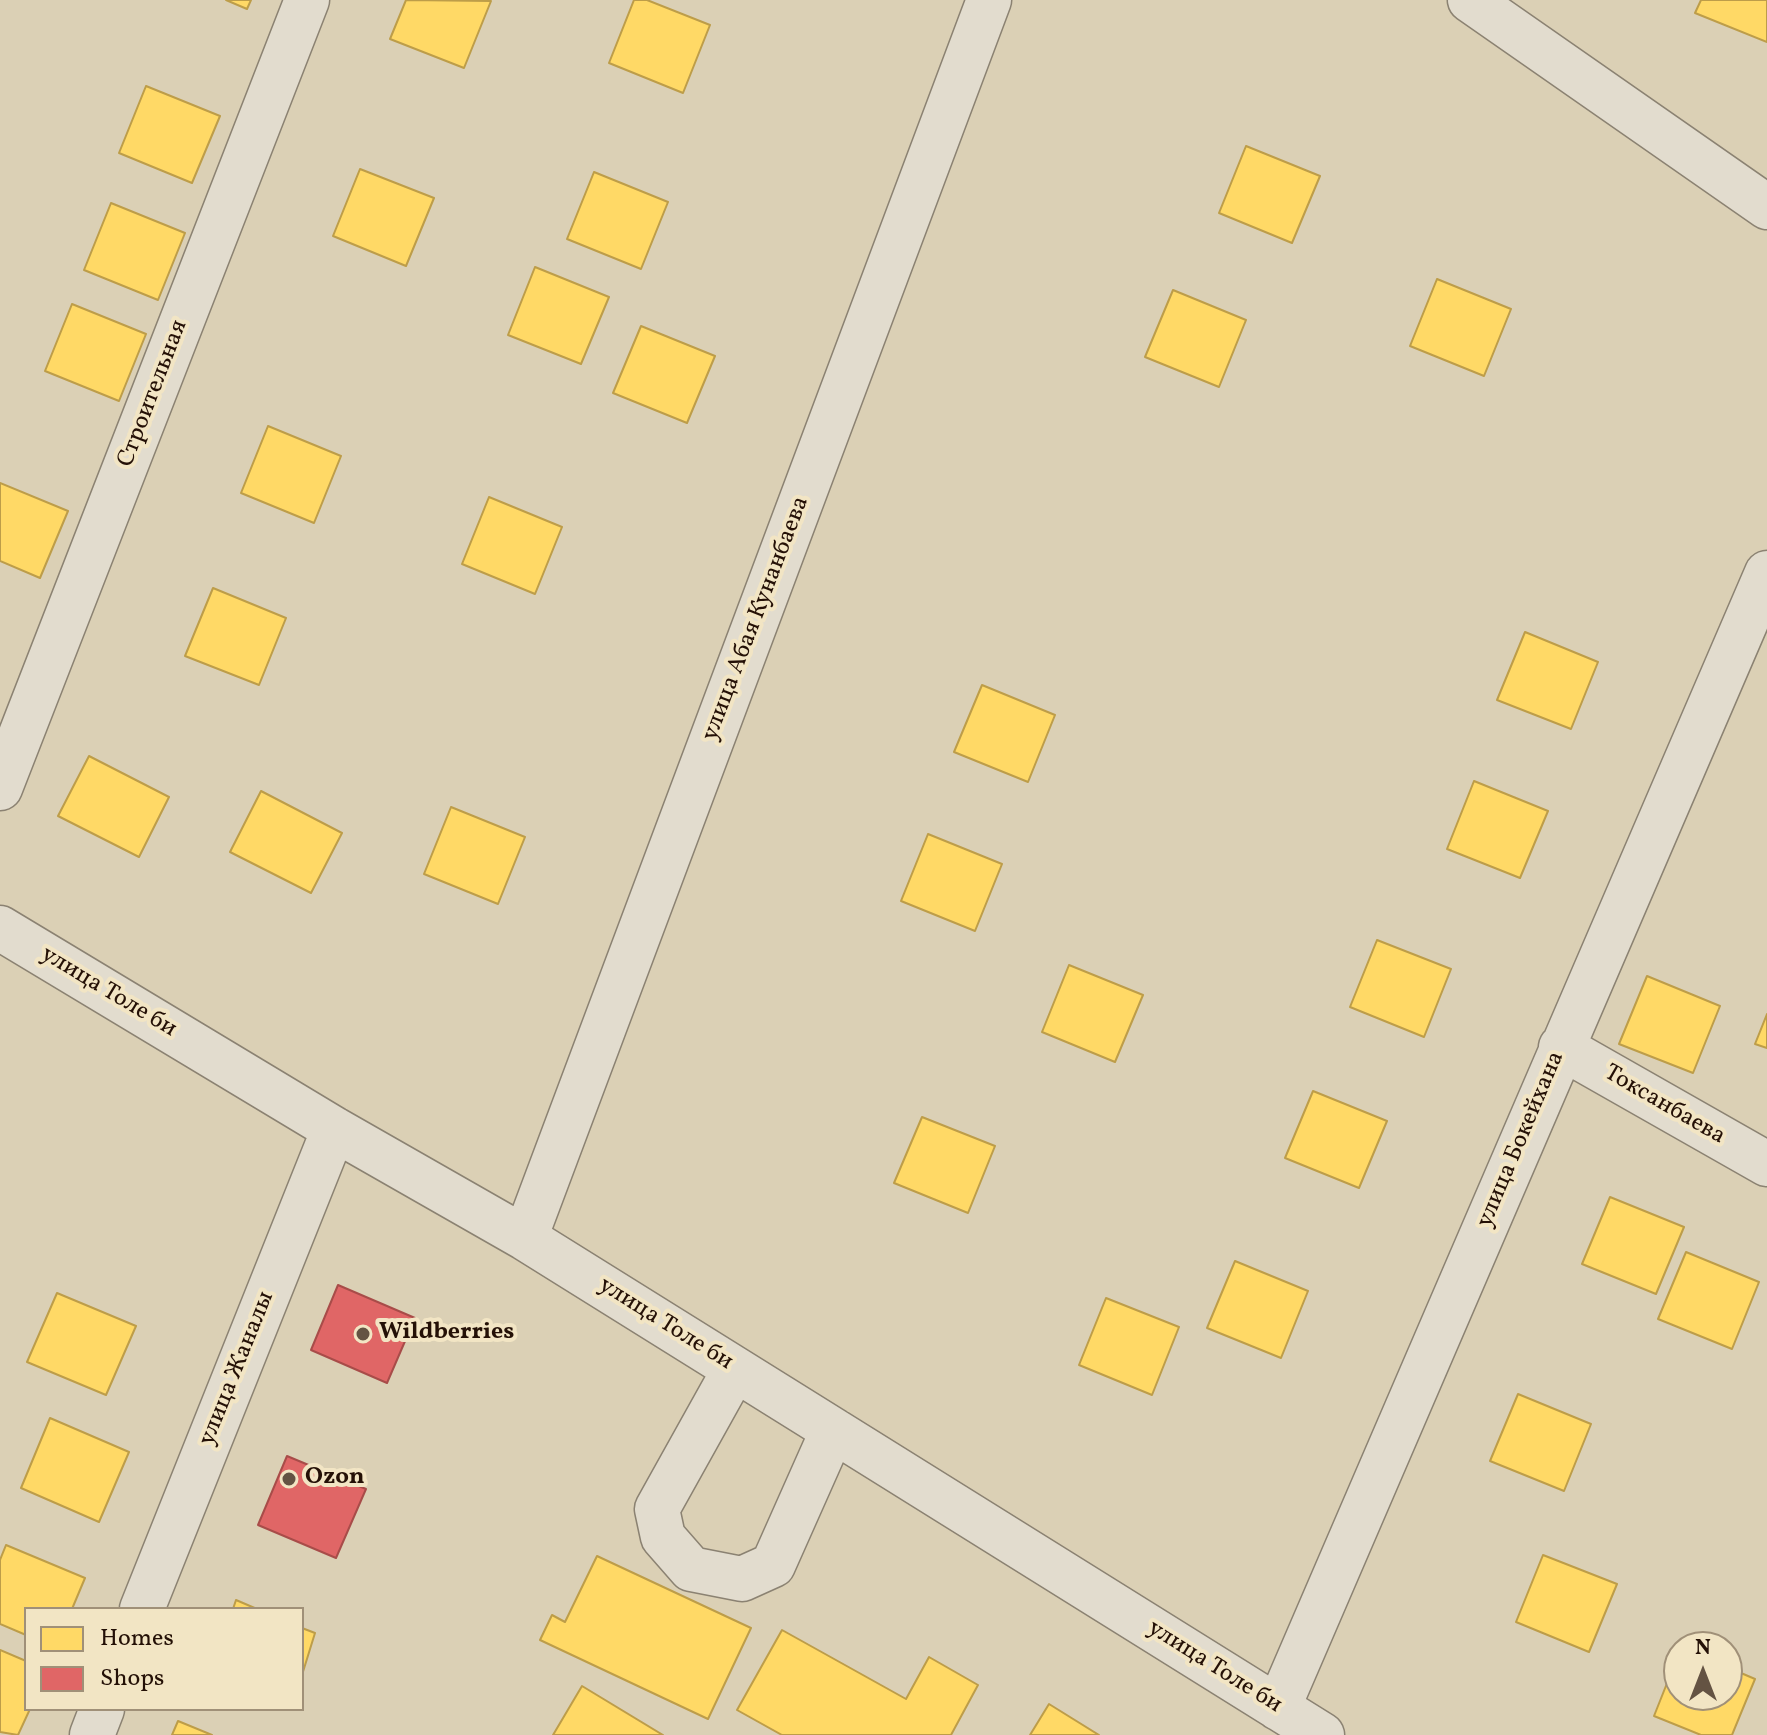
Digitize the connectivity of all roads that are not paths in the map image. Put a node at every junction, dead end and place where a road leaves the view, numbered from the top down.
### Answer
1 (307, 0) edge
2 (989, 0) edge
3 (1470, 0) edge
4 (1767, 207) edge
5 (1767, 573) edge
6 (0, 788) edge
7 (0, 928) edge
8 (1561, 1047) junction
9 (334, 1129) junction
10 (1767, 1164) edge
11 (525, 1238) junction
12 (735, 1369) junction
13 (833, 1430) junction
14 (143, 1607) edge
15 (1278, 1708) junction
16 (101, 1711) edge
17 (92, 1735) edge
18 (1322, 1735) edge

1 - 6 street, Строительная
2 - 11 street, улица Абая Кунанбаева
3 - 4 street
5 - 8 street, улица Бокейхана
7 - 9 street, улица Толе би
8 - 10 street, Токсанбаева
8 - 15 street, улица Бокейхана
9 - 11 street, улица Толе би
9 - 14 street, улица Жаналы
11 - 12 street, улица Толе би
12 - 13 street, улица Толе би
12 - 13 street
13 - 15 street, улица Толе би
15 - 18 street, улица Толе би
16 - 17 street

